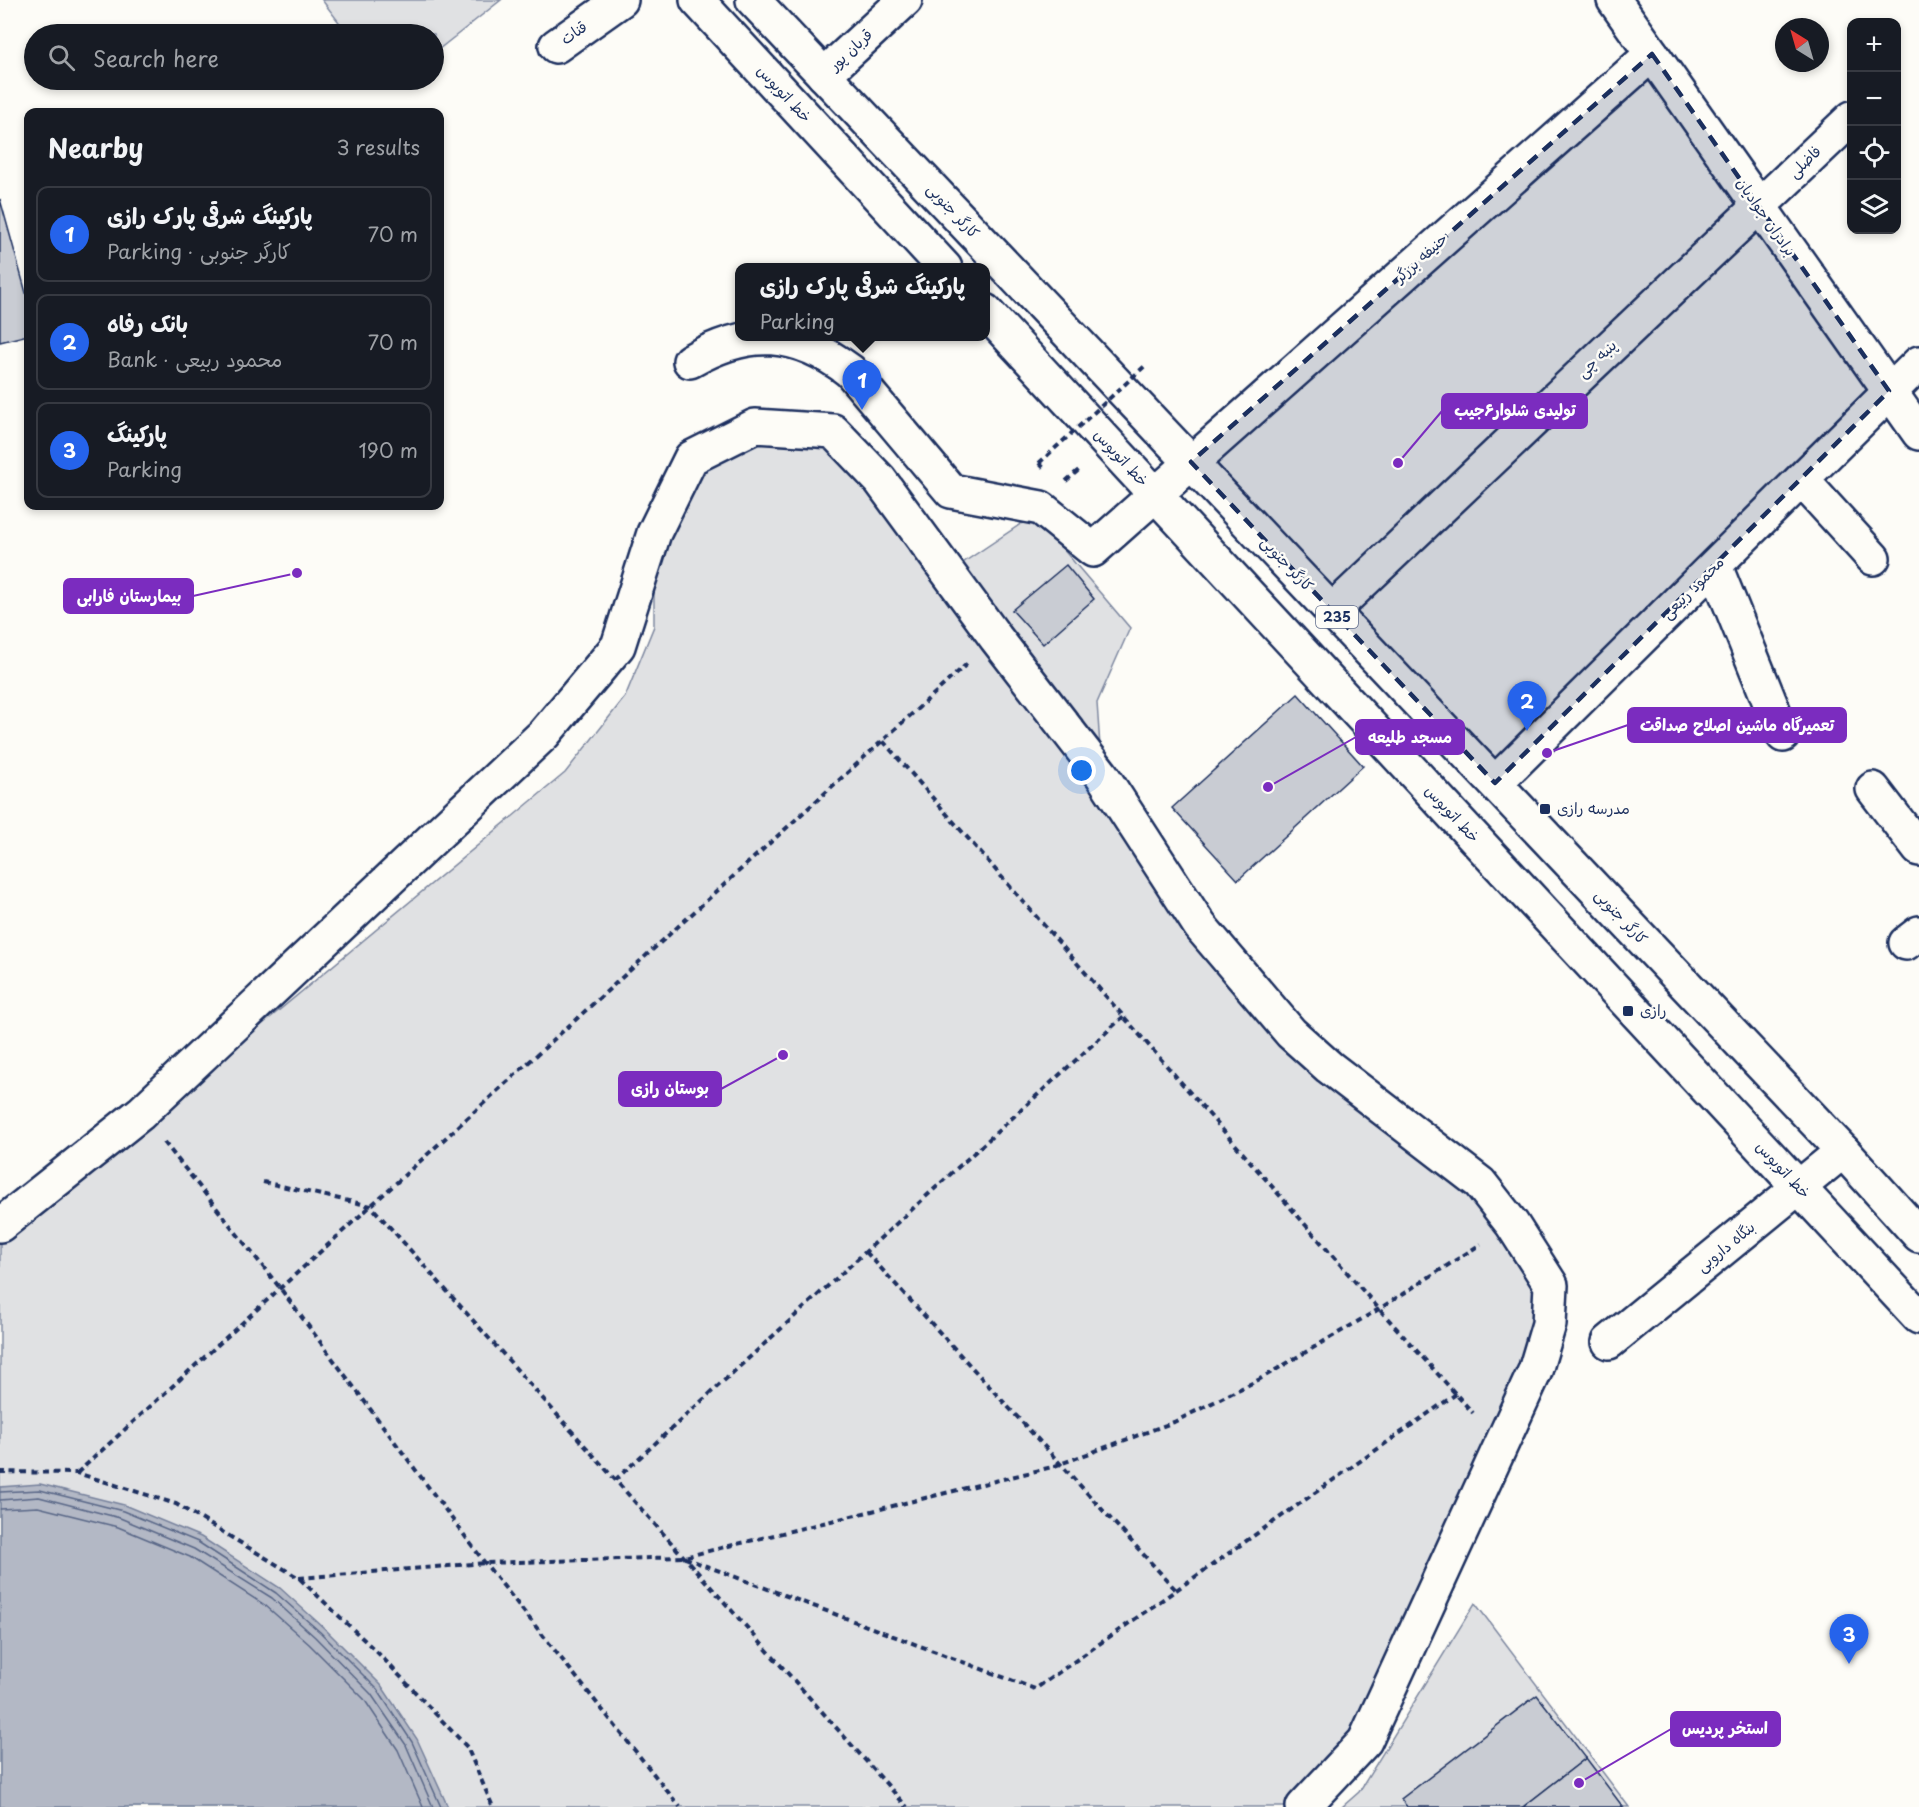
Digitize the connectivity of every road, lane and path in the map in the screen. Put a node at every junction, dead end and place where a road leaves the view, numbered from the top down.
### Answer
1 (621, 0) edge
2 (697, 0) edge
3 (753, 0) edge
4 (905, 0) edge
5 (1614, 0) edge
6 (556, 46) dead end
7 (1652, 54) junction
8 (824, 75) junction
9 (1847, 122) edge
10 (1759, 207) junction
11 (941, 263) edge
12 (990, 316) edge
13 (735, 341) edge
14 (792, 341) edge
15 (690, 361) dead end
16 (1919, 363) edge
17 (1148, 364) dead end
18 (1889, 391) junction
19 (1919, 433) edge
20 (1191, 462) junction
21 (1039, 463) dead end
22 (1802, 480) junction
23 (1873, 558) dead end
24 (1715, 566) junction
25 (1332, 611) junction
26 (996, 638) junction
27 (1784, 735) dead end
28 (883, 741) junction
29 (1495, 783) junction
30 (1873, 789) dead end
31 (1919, 849) edge
32 (1124, 1017) junction
33 (141, 1113) junction
34 (1843, 1151) junction
35 (262, 1182) dead end
36 (371, 1206) junction
37 (1512, 1224) junction
38 (0, 1225) edge
39 (1919, 1235) edge
40 (866, 1251) junction
41 (280, 1288) junction
42 (1378, 1309) junction
43 (1919, 1317) edge
44 (1609, 1342) dead end
45 (1456, 1394) junction
46 (1502, 1444) junction
47 (1060, 1463) junction
48 (0, 1472) edge
49 (77, 1473) junction
50 (615, 1480) junction
51 (684, 1557) junction
52 (485, 1563) junction
53 (299, 1578) junction
54 (1176, 1590) junction
55 (493, 1807) edge
56 (680, 1807) edge
57 (907, 1807) edge
58 (1303, 1807) edge

1 - 6 street, قنات
2 - 11 street, خط اتوبوس
3 - 8 street, کارگر جنوبی / 235
4 - 8 street, قربان پور
5 - 7 street, برادران جوادیان
7 - 10 street, برادران جوادیان
7 - 20 street, حنیفه برزگر
8 - 20 street, کارگر جنوبی / 235
9 - 10 street, فاضلی
10 - 18 street, برادران جوادیان
10 - 25 street, پنبه چی
12 - 43 street, خط اتوبوس
13 - 15 street, حنیفه برزگر
14 - 20 street, حنیفه برزگر
16 - 18 street, محمود ربیعی
17 - 21 path, bridge
18 - 19 street, برادران جوادیان
18 - 22 street, محمود ربیعی
20 - 25 street, کارگر جنوبی / 235
22 - 23 street
22 - 24 street, محمود ربیعی
24 - 27 street
24 - 29 street, محمود ربیعی
25 - 29 street, کارگر جنوبی / 235
26 - 28 path
26 - 33 street
26 - 37 street
28 - 32 path
28 - 36 path
29 - 34 street, کارگر جنوبی / 235
30 - 31 street
32 - 40 path
32 - 42 path
33 - 38 street
33 - 41 path
34 - 39 street, کارگر جنوبی / 235
34 - 44 street, بنگاه داروبی
35 - 36 path
36 - 41 path
36 - 50 path
37 - 42 path
37 - 46 street
40 - 47 path
40 - 50 path
41 - 49 path
41 - 52 path
42 - 45 path
42 - 47 path
45 - 46 path
45 - 54 path
46 - 58 street
47 - 51 path
47 - 54 path
48 - 49 path
49 - 53 path
50 - 51 path
51 - 52 path
51 - 54 path
51 - 57 path
52 - 53 path
52 - 56 path
53 - 55 path

